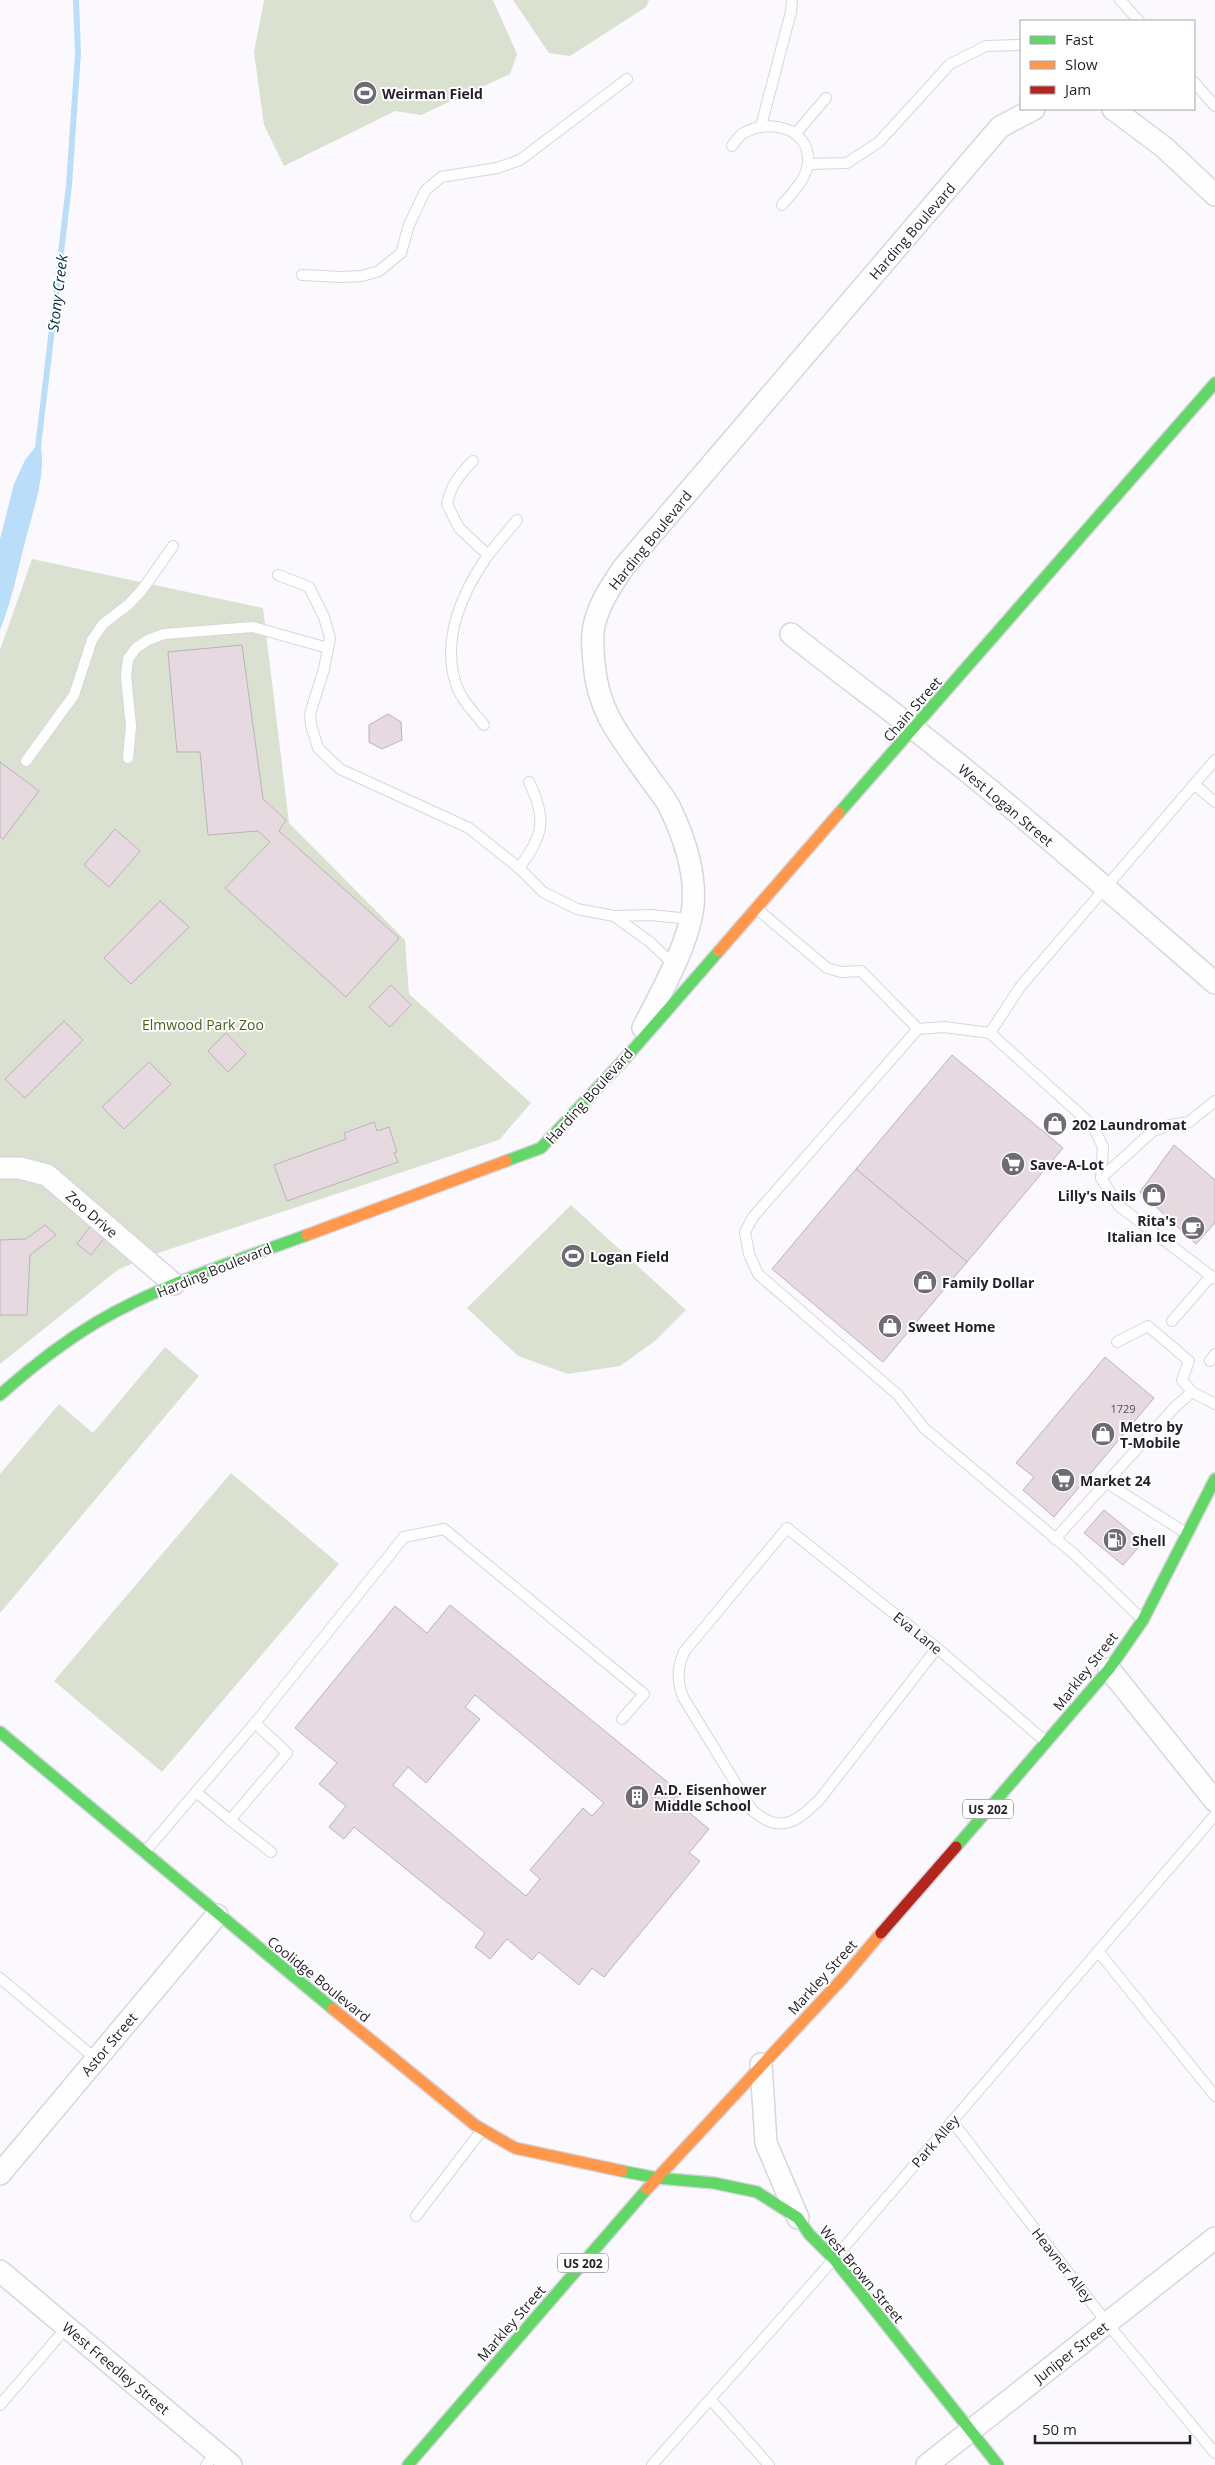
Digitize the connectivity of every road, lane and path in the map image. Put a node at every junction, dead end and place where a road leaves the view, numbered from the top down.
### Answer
1 (792, 0) edge
2 (1120, 0) edge
3 (1138, 20) edge
4 (1020, 44) edge
5 (627, 79) dead end
6 (1195, 83) edge
7 (826, 98) dead end
8 (1215, 106) edge
9 (1032, 110) edge
10 (1114, 110) edge
11 (761, 126) junction
12 (796, 133) junction
13 (732, 146) dead end
14 (808, 164) junction
15 (1215, 195) edge
16 (782, 205) dead end
17 (302, 275) dead end
18 (1215, 384) edge
19 (473, 461) dead end
20 (517, 520) dead end
21 (173, 546) dead end
22 (488, 554) junction
23 (278, 575) dead end
24 (792, 634) dead end
25 (328, 648) junction
26 (484, 724) dead end
27 (914, 729) junction
28 (128, 758) dead end
29 (1215, 760) edge
30 (26, 761) dead end
31 (529, 782) dead end
32 (1195, 785) junction
33 (1215, 802) edge
34 (519, 868) junction
35 (1106, 888) junction
36 (757, 909) junction
37 (614, 916) junction
38 (690, 920) junction
39 (674, 965) junction
40 (1215, 983) edge
41 (918, 1029) junction
42 (990, 1033) junction
43 (630, 1053) junction
44 (1215, 1101) edge
45 (0, 1168) edge
46 (1101, 1178) junction
47 (1213, 1277) edge
48 (174, 1284) junction
49 (1172, 1321) dead end
50 (1117, 1342) dead end
51 (1192, 1392) junction
52 (0, 1395) edge
53 (1215, 1404) edge
54 (1215, 1479) edge
55 (1107, 1483) junction
56 (1188, 1534) junction
57 (1056, 1539) junction
58 (1143, 1620) junction
59 (937, 1648) junction
60 (1109, 1669) junction
61 (622, 1719) dead end
62 (255, 1723) junction
63 (0, 1732) edge
64 (1046, 1742) junction
65 (196, 1792) junction
66 (1215, 1802) edge
67 (1215, 1815) edge
68 (230, 1820) junction
69 (271, 1852) dead end
70 (144, 1853) junction
71 (217, 1915) junction
72 (1098, 1951) junction
73 (0, 1978) edge
74 (96, 2059) junction
75 (762, 2064) junction
76 (1215, 2096) edge
77 (952, 2121) junction
78 (483, 2130) junction
79 (0, 2174) edge
80 (657, 2178) junction
81 (416, 2216) dead end
82 (798, 2218) junction
83 (1215, 2238) edge
84 (834, 2259) junction
85 (0, 2271) edge
86 (1107, 2323) junction
87 (67, 2327) junction
88 (712, 2400) junction
89 (0, 2405) edge
90 (970, 2431) junction
91 (1215, 2453) edge
92 (218, 2461) edge
93 (408, 2465) edge
94 (652, 2465) edge
95 (769, 2465) edge
96 (927, 2465) edge
97 (998, 2465) edge

1 - 11 lane
2 - 3 lane
4 - 14 lane
5 - 17 lane
6 - 8 lane
7 - 12 lane
9 - 38 street, Harding Boulevard
10 - 15 street
11 - 12 lane
11 - 13 lane
12 - 14 lane
14 - 16 lane
18 - 27 main road, Chain Street
19 - 22 lane
20 - 22 lane
21 - 30 lane
22 - 26 lane
23 - 25 lane
24 - 27 street, West Logan Street
25 - 28 lane
25 - 34 lane
27 - 35 street, West Logan Street
27 - 36 main road, Chain Street
29 - 32 lane
31 - 34 lane
32 - 33 lane
32 - 35 lane
34 - 37 lane
35 - 40 street, West Logan Street
35 - 42 lane
36 - 41 lane
36 - 43 main road, Chain Street
37 - 38 lane
37 - 39 lane
38 - 39 street, Harding Boulevard
39 - 43 street, Harding Boulevard
41 - 42 lane
41 - 57 lane
42 - 46 lane
43 - 48 main road, Harding Boulevard
44 - 46 lane
45 - 48 street, Zoo Drive
46 - 47 lane
47 - 49 lane
48 - 52 main road, Harding Boulevard
50 - 51 lane
51 - 53 lane
51 - 55 lane
54 - 56 main road, Markley Street / US 202
55 - 56 lane
55 - 57 lane
56 - 58 main road, Markley Street / US 202
57 - 58 lane
58 - 60 main road, Markley Street / US 202
59 - 59 lane, Eva Lane
59 - 64 lane, Eva Lane
60 - 64 main road, Markley Street / US 202
60 - 66 street
61 - 62 lane
62 - 65 lane
62 - 68 lane
63 - 70 main road, Coolidge Boulevard
64 - 75 main road, Markley Street / US 202
65 - 68 lane
65 - 70 lane
67 - 72 lane, Park Alley
68 - 69 lane
70 - 71 main road, Coolidge Boulevard
71 - 74 street, Astor Street
71 - 78 main road, Coolidge Boulevard
72 - 76 lane
72 - 77 lane, Park Alley
73 - 74 lane
74 - 79 street, Astor Street
75 - 80 main road, Markley Street / US 202
75 - 82 street
77 - 84 lane, Park Alley
77 - 86 lane, Heavner Alley
78 - 80 main road, Coolidge Boulevard
78 - 81 lane
80 - 82 main road, West Brown Street
80 - 93 main road, Markley Street / US 202
82 - 84 main road, West Brown Street
83 - 86 street, Juniper Street
84 - 88 lane, Park Alley
84 - 90 main road, West Brown Street
85 - 87 street, West Freedley Street
86 - 90 street, Juniper Street
86 - 91 lane, Heavner Alley
87 - 89 lane
87 - 92 street, West Freedley Street
88 - 94 lane, Park Alley
88 - 95 lane
90 - 96 street, Juniper Street
90 - 97 main road, West Brown Street

